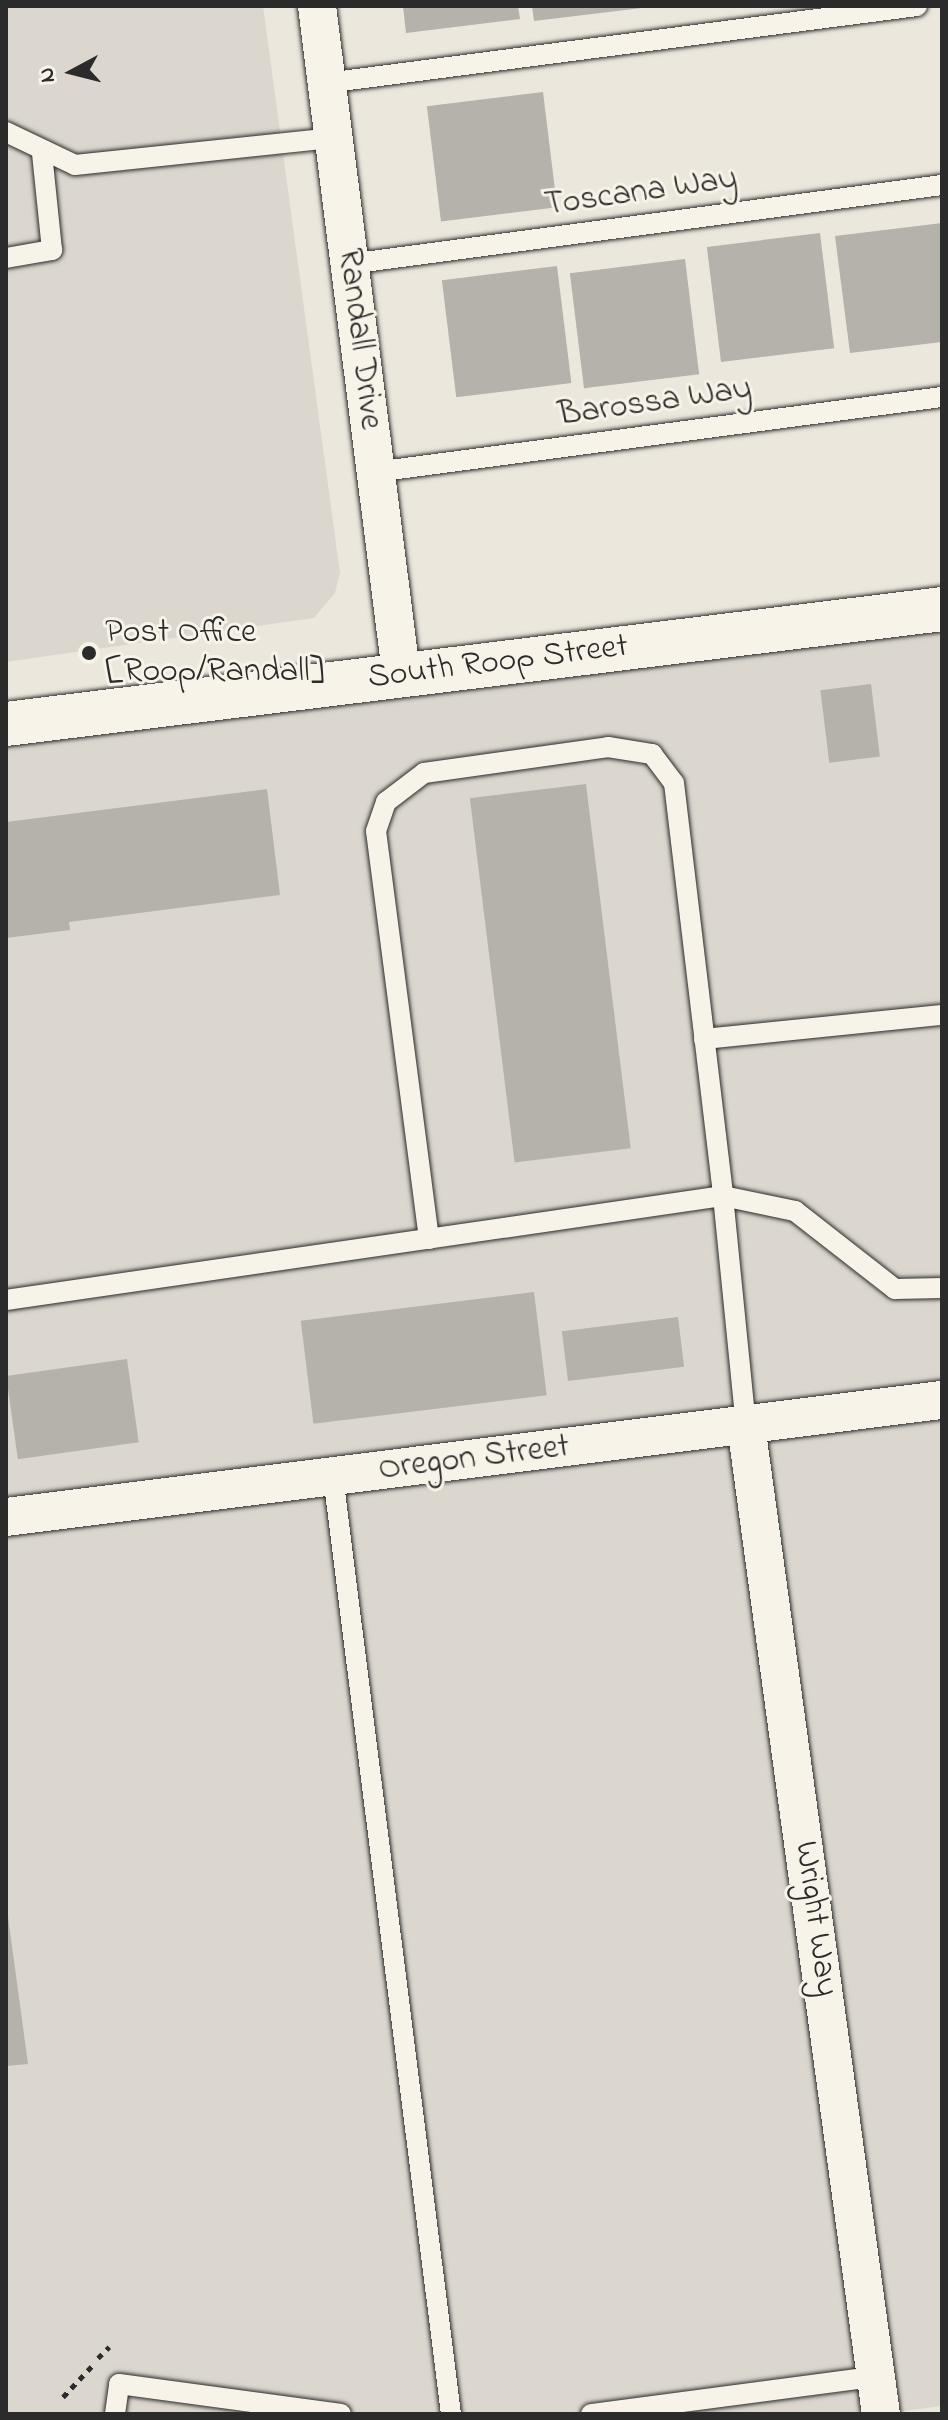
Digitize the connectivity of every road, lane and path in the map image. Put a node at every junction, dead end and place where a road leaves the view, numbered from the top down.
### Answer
1 (317, 6) edge
2 (917, 6) edge
3 (326, 83) junction
4 (6, 132) edge
5 (334, 138) junction
6 (42, 153) junction
7 (942, 185) edge
8 (6, 258) edge
9 (349, 264) junction
10 (942, 397) edge
11 (375, 472) junction
12 (942, 609) edge
13 (401, 673) junction
14 (6, 724) edge
15 (942, 1015) edge
16 (704, 1039) junction
17 (723, 1196) junction
18 (429, 1239) junction
19 (942, 1288) edge
20 (6, 1300) edge
21 (942, 1400) edge
22 (746, 1425) junction
23 (333, 1476) junction
24 (6, 1517) edge
25 (109, 2347) dead end
26 (880, 2376) junction
27 (63, 2397) dead end
28 (115, 2414) edge
29 (341, 2414) edge
30 (451, 2414) edge
31 (591, 2414) edge
32 (881, 2414) edge

1 - 3 street, Randall Drive
2 - 3 lane
3 - 5 street, Randall Drive
4 - 6 lane
5 - 6 lane
5 - 9 street, Randall Drive
6 - 8 lane
7 - 9 lane, Toscana Way
9 - 11 street, Randall Drive
10 - 11 lane, Barossa Way
11 - 13 street, Randall Drive
12 - 13 street, South Roop Street
13 - 14 street, South Roop Street
15 - 16 lane
16 - 17 lane
16 - 18 lane
17 - 18 lane
17 - 19 lane
17 - 22 lane
18 - 20 lane
21 - 22 street, Oregon Street
22 - 23 street, Oregon Street
22 - 26 street, Wright Way
23 - 24 street, Oregon Street
23 - 30 lane
25 - 27 path
26 - 31 lane
26 - 32 street, Wright Way
28 - 29 lane

